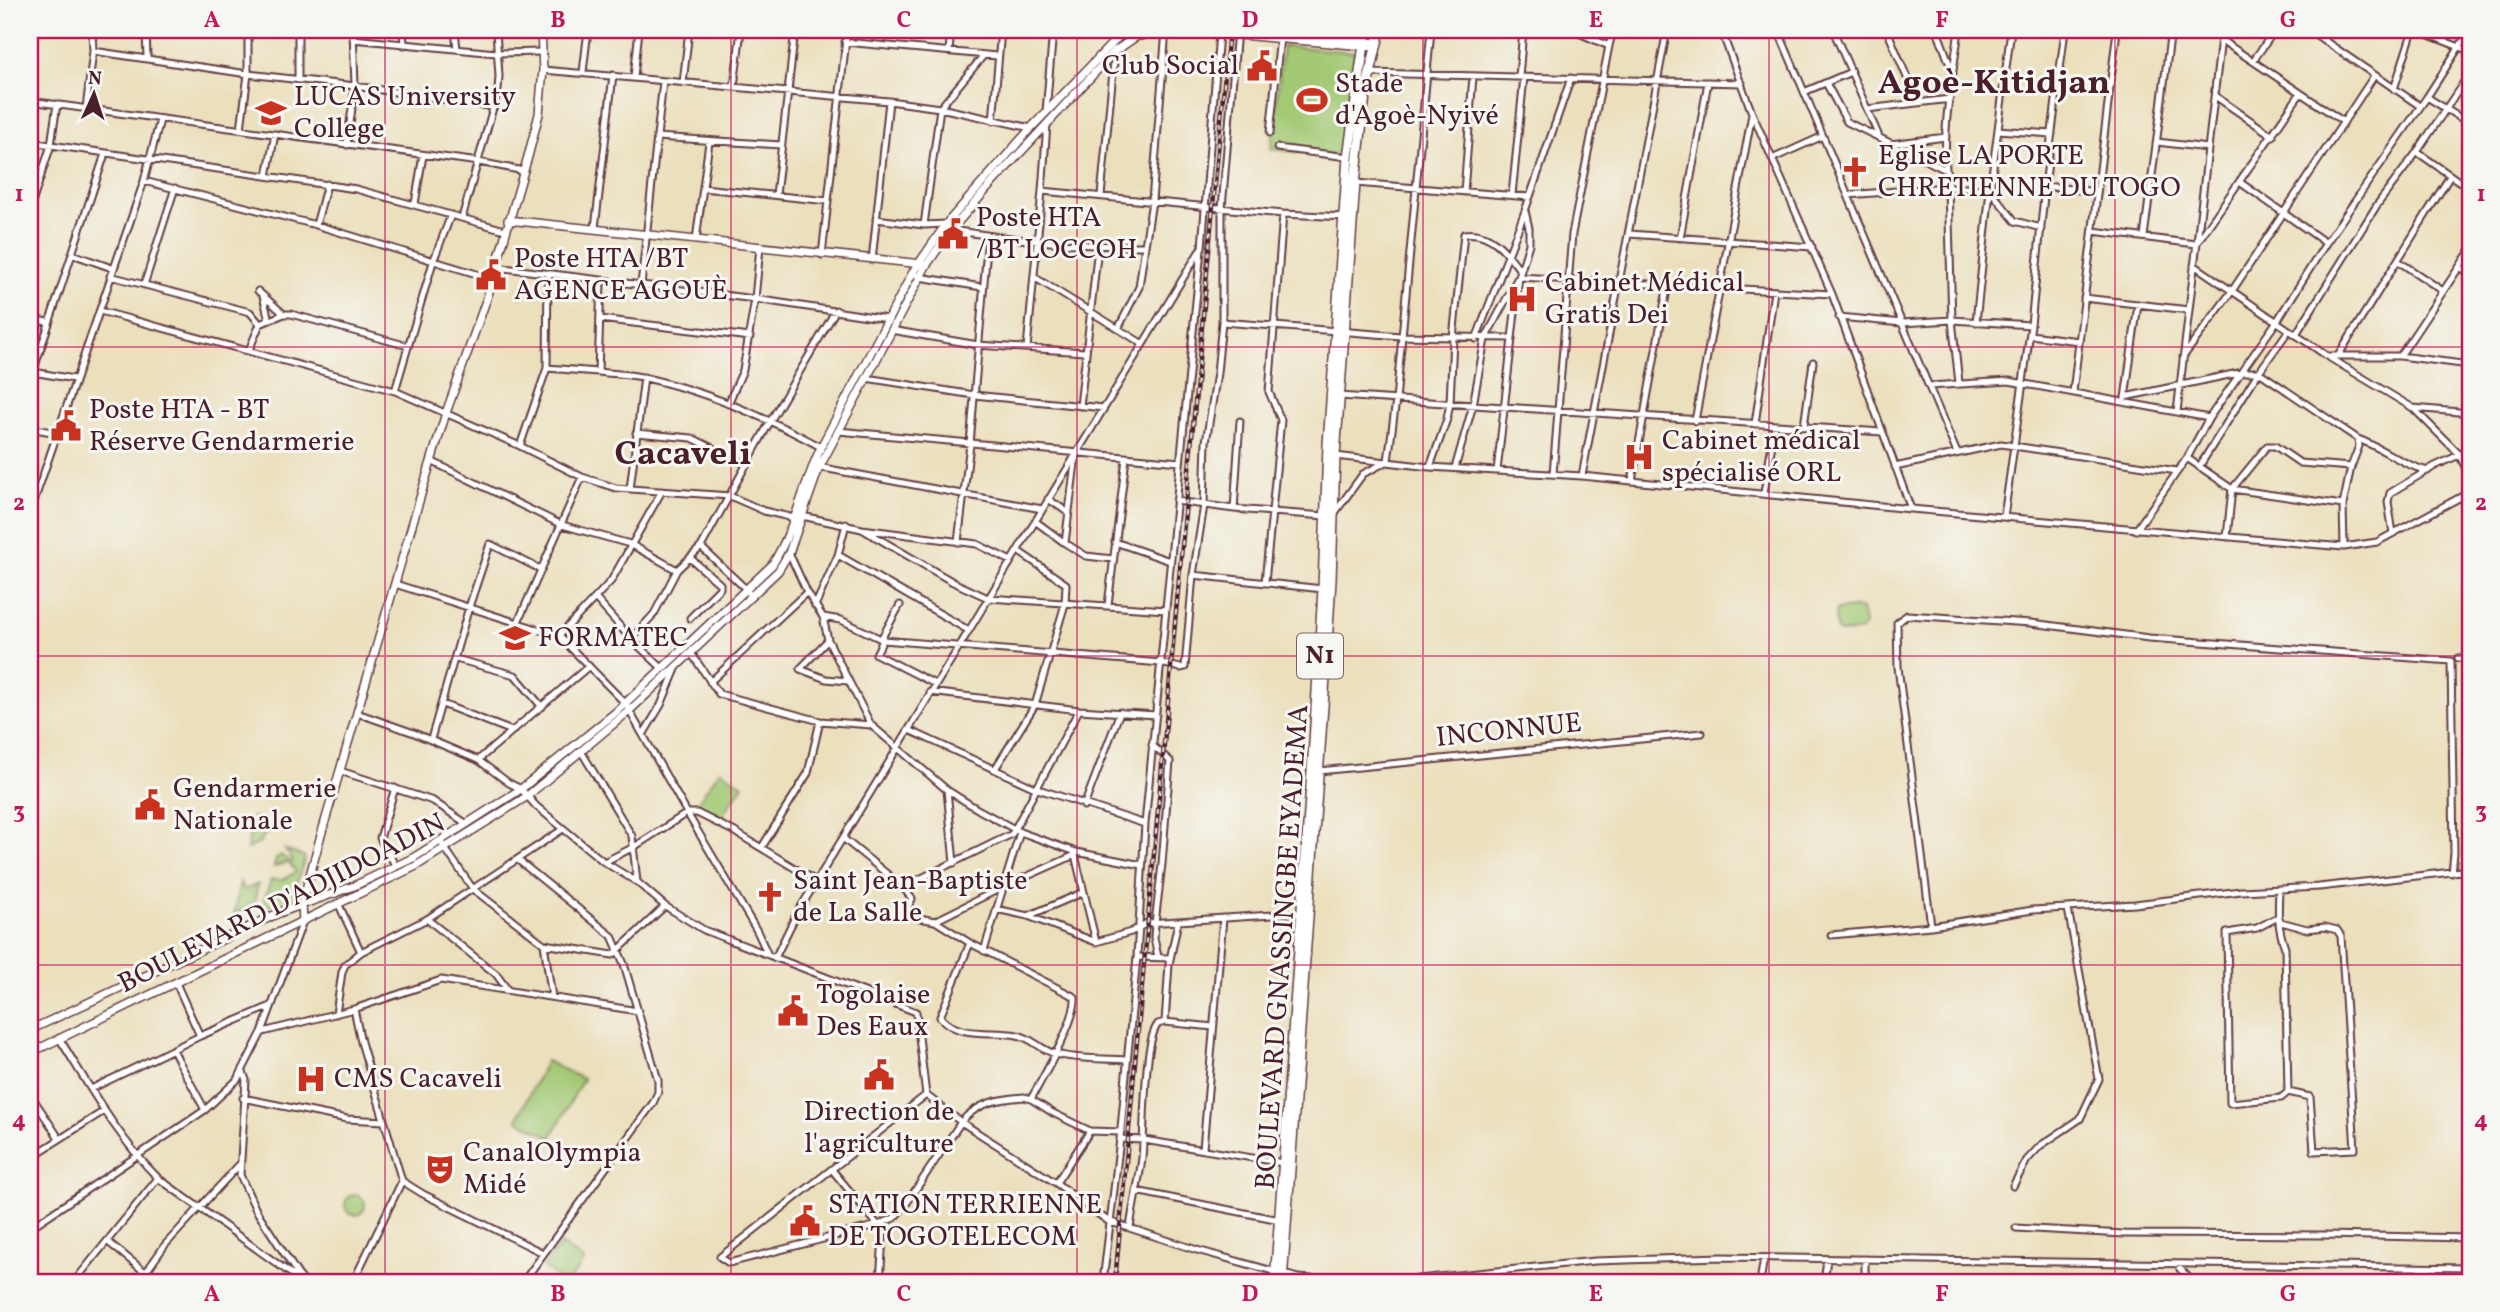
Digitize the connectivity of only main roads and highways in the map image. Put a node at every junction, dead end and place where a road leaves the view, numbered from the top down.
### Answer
1 (541, 30) edge
2 (1125, 30) edge
3 (1130, 30) edge
4 (1148, 30) edge
5 (1183, 30) edge
6 (1366, 30) edge
7 (1380, 30) edge
8 (1239, 31) edge
9 (1280, 33) edge
10 (1138, 36) junction
11 (1363, 44) junction
12 (1377, 45) junction
13 (1348, 217) junction
14 (509, 220) junction
15 (949, 227) junction
16 (922, 264) junction
17 (916, 274) junction
18 (1340, 331) junction
19 (816, 466) junction
20 (1329, 516) junction
21 (798, 517) junction
22 (749, 593) junction
23 (723, 618) junction
24 (627, 707) junction
25 (442, 845) junction
26 (302, 904) junction
27 (303, 921) junction
28 (30, 1030) edge
29 (30, 1053) edge
30 (1280, 1275) edge
31 (1275, 1282) edge

1 - 14 main road
2 - 15 main road, BOULEVARD D'ADJIDOADIN
3 - 10 main road
4 - 10 main road, BOULEVARD D'ADJIDOADIN
5 - 8 main road
6 - 11 highway, BOULEVARD GNASSINGBE EYADEMA / N1
7 - 12 highway, BOULEVARD GNASSINGBE EYADEMA / N1
8 - 9 main road
9 - 11 main road
10 - 15 main road, BOULEVARD D'ADJIDOADIN
11 - 12 main road
11 - 13 highway, BOULEVARD GNASSINGBE EYADEMA / N1
12 - 13 highway, BOULEVARD GNASSINGBE EYADEMA / N1
13 - 18 highway, BOULEVARD GNASSINGBE EYADEMA / N1
14 - 16 main road
14 - 26 main road
15 - 16 main road, BOULEVARD D'ADJIDOADIN
16 - 17 main road, BOULEVARD D'ADJIDOADIN
17 - 19 main road, BOULEVARD D'ADJIDOADIN
17 - 19 main road, BOULEVARD D'ADJIDOADIN
18 - 20 highway, BOULEVARD GNASSINGBE EYADEMA / N1
18 - 20 highway, BOULEVARD GNASSINGBE EYADEMA / N1
19 - 21 main road, BOULEVARD D'ADJIDOADIN
20 - 30 highway, BOULEVARD GNASSINGBE EYADEMA / N1
20 - 30 highway, BOULEVARD GNASSINGBE EYADEMA / N1
21 - 22 main road, BOULEVARD D'ADJIDOADIN
21 - 22 main road, BOULEVARD D'ADJIDOADIN
22 - 23 main road, BOULEVARD D'ADJIDOADIN
23 - 24 main road, BOULEVARD D'ADJIDOADIN
23 - 24 main road, BOULEVARD D'ADJIDOADIN
24 - 25 main road, BOULEVARD D'ADJIDOADIN
24 - 25 main road, BOULEVARD D'ADJIDOADIN
25 - 26 main road, BOULEVARD D'ADJIDOADIN
25 - 27 main road, BOULEVARD D'ADJIDOADIN
26 - 27 main road
26 - 28 main road, BOULEVARD D'ADJIDOADIN
27 - 29 main road, BOULEVARD D'ADJIDOADIN
30 - 31 highway, BOULEVARD GNASSINGBE EYADEMA / N1

